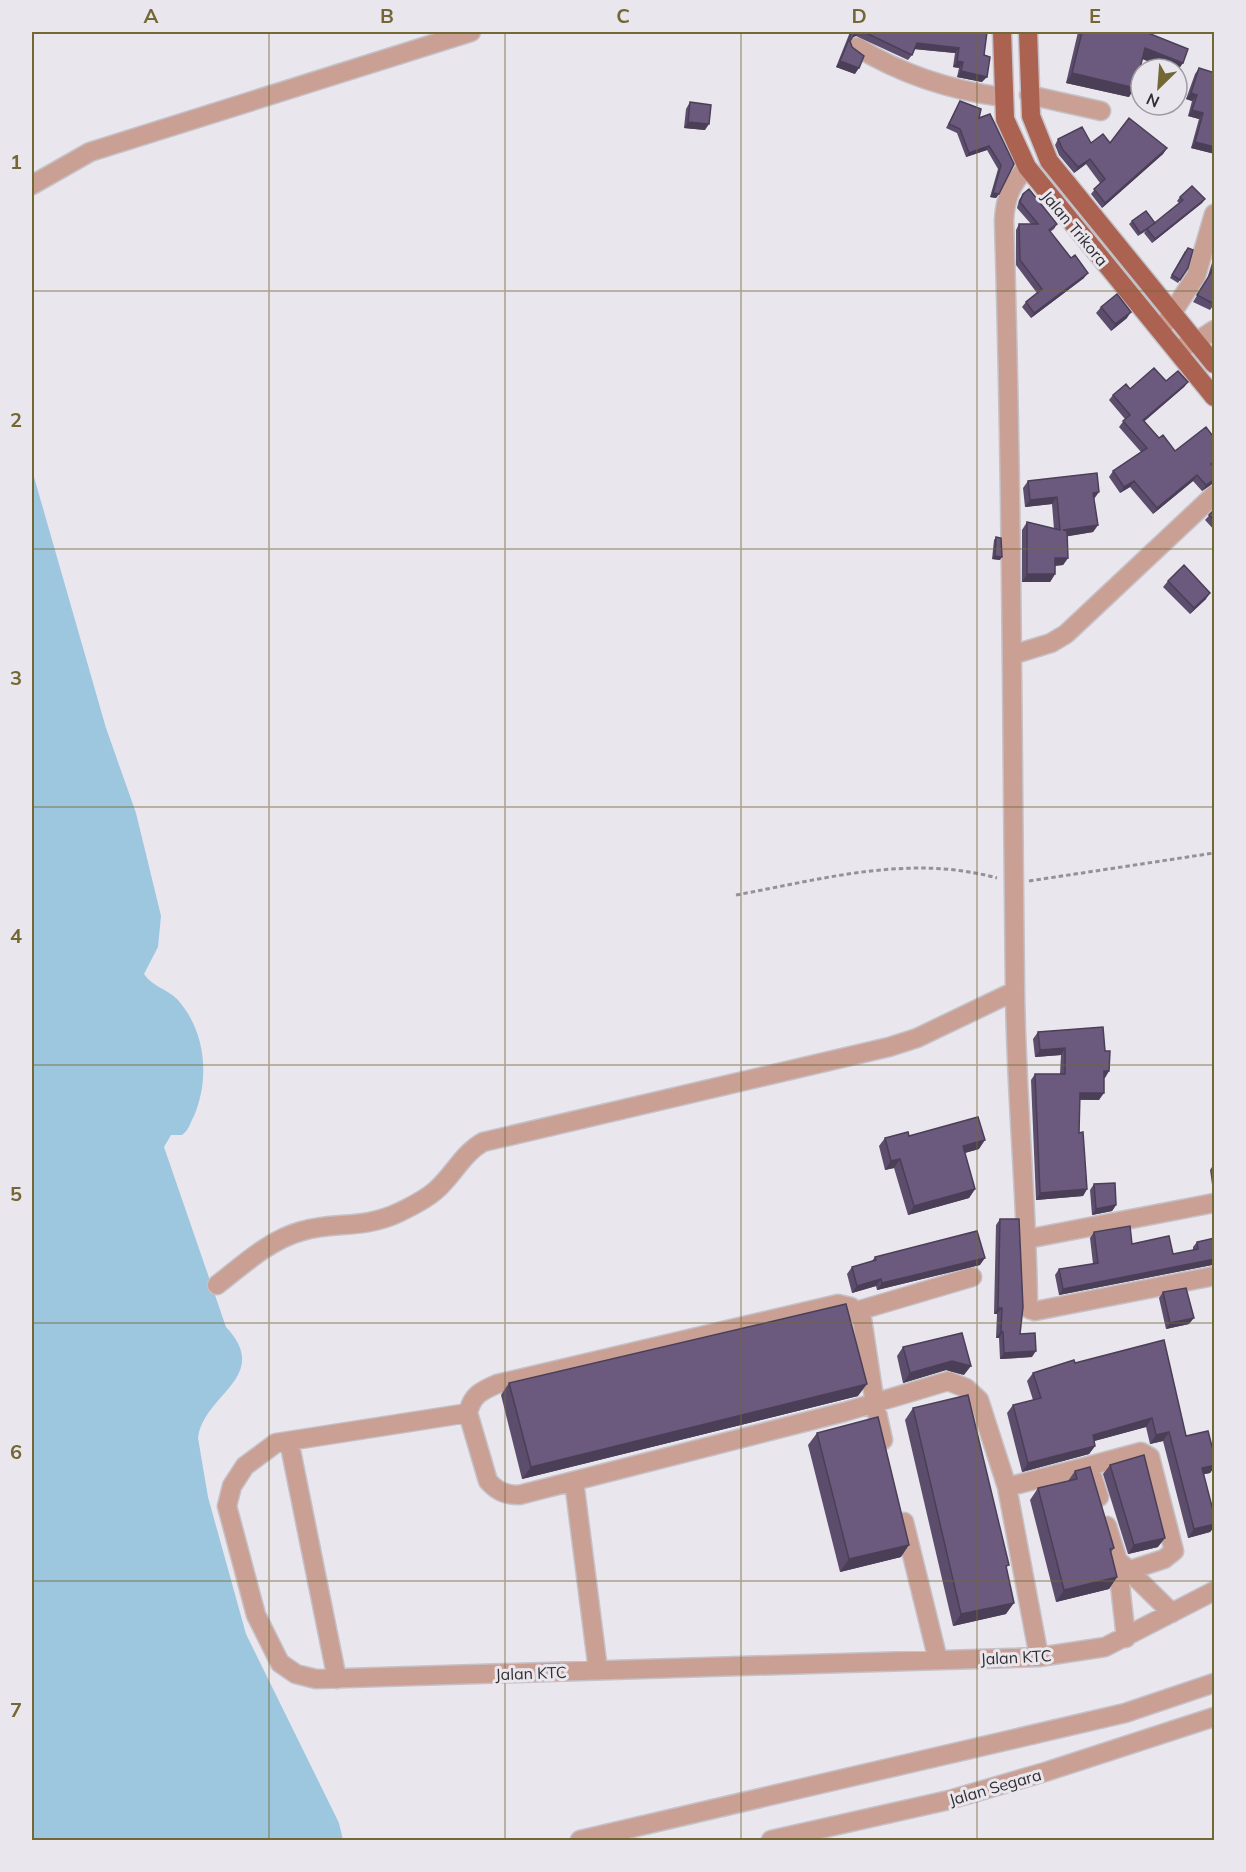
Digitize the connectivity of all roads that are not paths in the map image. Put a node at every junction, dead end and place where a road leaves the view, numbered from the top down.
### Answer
1 (471, 32) edge
2 (1002, 32) edge
3 (1028, 32) edge
4 (857, 47) dead end
5 (1029, 95) junction
6 (1002, 97) junction
7 (1101, 111) dead end
8 (1027, 167) junction
9 (32, 185) edge
10 (1215, 214) edge
11 (1173, 314) junction
12 (1160, 330) junction
13 (1215, 330) edge
14 (1197, 342) junction
15 (1176, 350) junction
16 (1215, 364) edge
17 (1215, 397) edge
18 (1215, 495) edge
19 (1012, 655) junction
20 (1015, 991) junction
21 (1215, 1203) edge
22 (1027, 1239) junction
23 (1215, 1276) edge
24 (972, 1277) dead end
25 (217, 1285) dead end
26 (857, 1311) junction
27 (874, 1404) junction
28 (468, 1413) junction
29 (289, 1441) junction
30 (889, 1462) edge
31 (1089, 1466) junction
32 (574, 1481) junction
33 (1007, 1487) junction
34 (900, 1509) edge
35 (1121, 1567) junction
36 (1215, 1591) edge
37 (1172, 1613) junction
38 (1126, 1638) junction
39 (1039, 1657) junction
40 (938, 1660) junction
41 (598, 1670) junction
42 (337, 1679) junction
43 (1215, 1683) edge
44 (1215, 1717) edge
45 (580, 1840) edge
46 (771, 1840) edge

1 - 9 street
2 - 6 main road, Jalan Trikora
3 - 5 main road, Jalan Trikora
4 - 6 street
5 - 7 street
5 - 11 main road, Jalan Trikora
6 - 8 main road, Jalan Trikora
8 - 12 main road, Jalan Trikora
8 - 19 street
10 - 11 street
11 - 12 street
11 - 14 main road, Jalan Trikora
12 - 15 main road, Jalan Trikora
13 - 14 street
14 - 15 street
14 - 16 main road, Jalan Trikora
15 - 17 main road, Jalan Trikora
18 - 19 street
19 - 20 street
20 - 22 street
20 - 25 street
21 - 22 street
22 - 23 street
24 - 26 street
26 - 27 street
26 - 28 street
27 - 30 street
27 - 32 street
27 - 33 street
28 - 29 street, Jalan KTC
28 - 32 street
29 - 42 street
29 - 42 street, Jalan KTC
31 - 33 street
31 - 35 street
31 - 35 street
32 - 41 street
33 - 39 street
34 - 40 street
35 - 37 street
35 - 38 street
36 - 37 street, Jalan KTC
37 - 38 street, Jalan KTC
38 - 39 street, Jalan KTC
39 - 40 street, Jalan KTC
40 - 41 street, Jalan KTC
41 - 42 street, Jalan KTC
43 - 45 street
44 - 46 street, Jalan Segara

